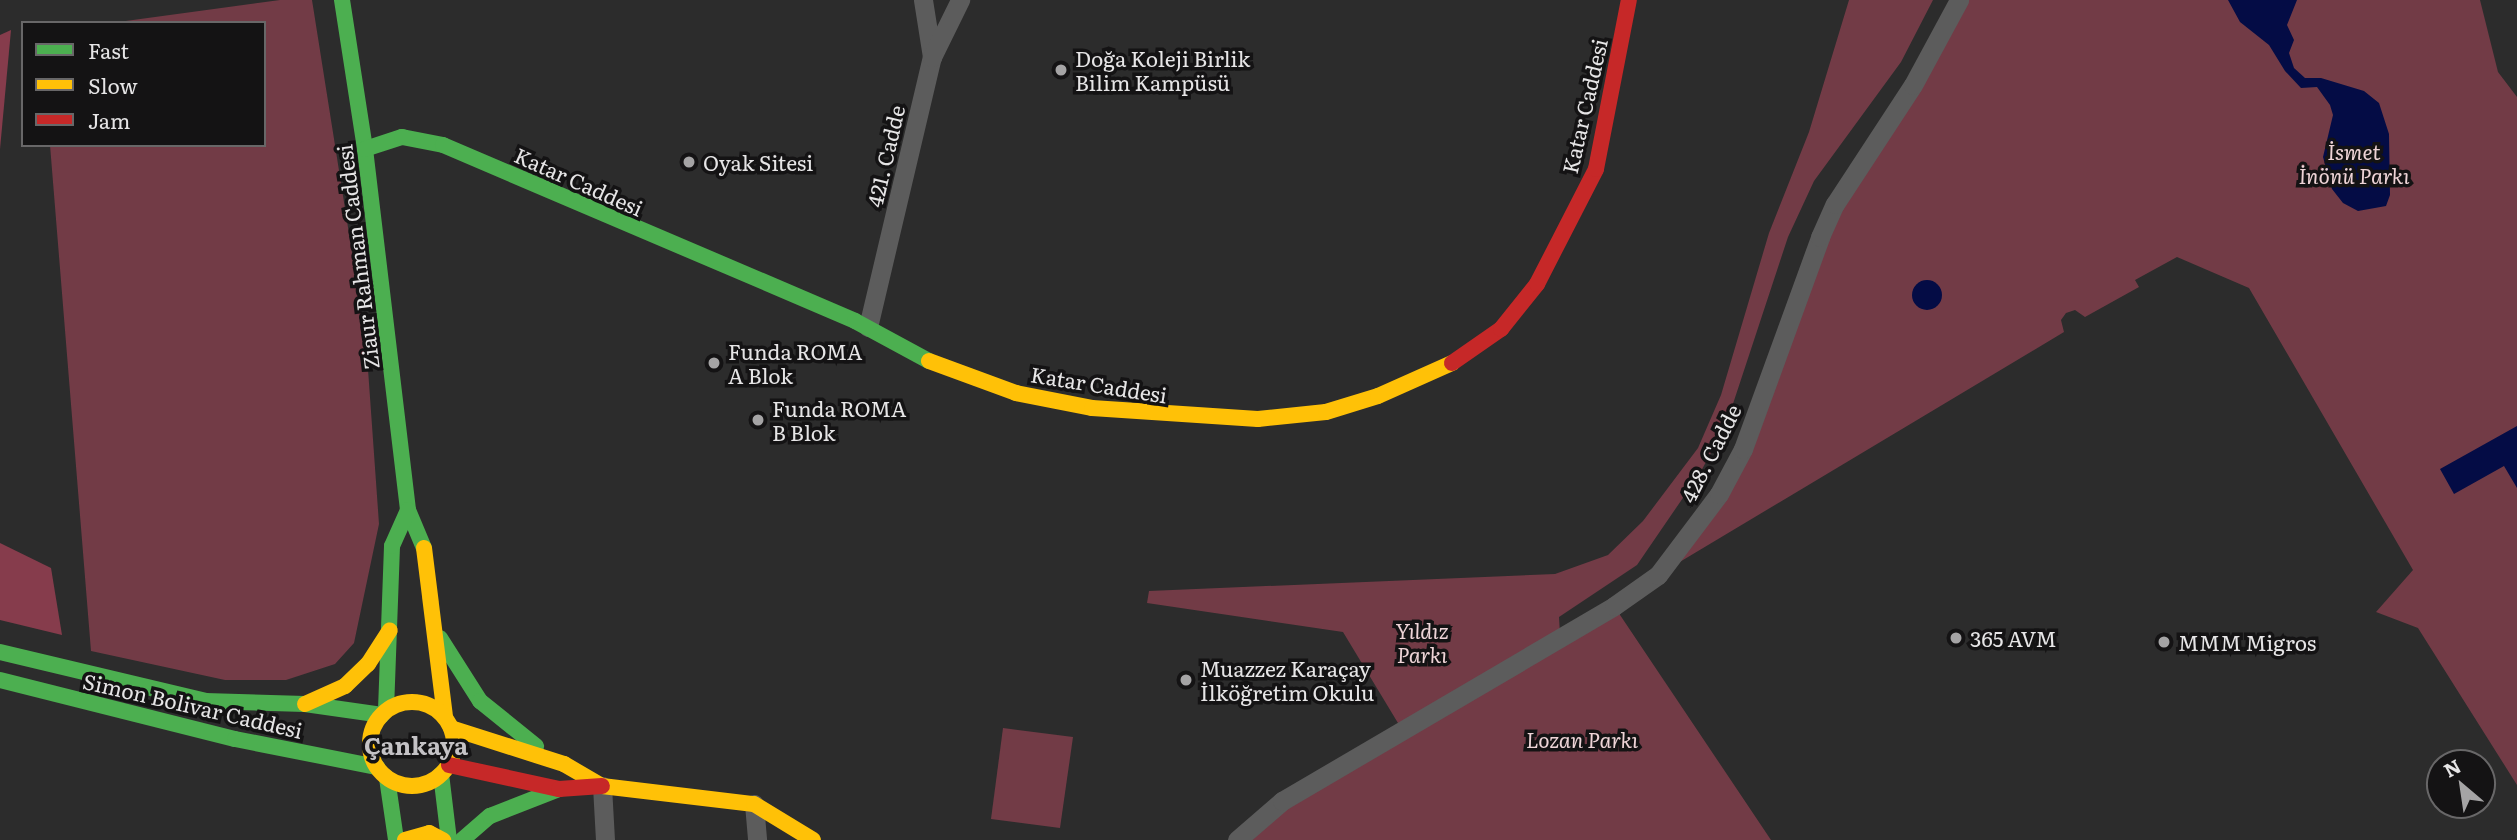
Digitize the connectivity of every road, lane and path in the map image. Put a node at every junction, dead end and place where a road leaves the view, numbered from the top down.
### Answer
1 (342, 0) edge
2 (923, 0) edge
3 (960, 0) edge
4 (1629, 0) edge
5 (1959, 0) edge
6 (932, 57) junction
7 (365, 149) junction
8 (868, 327) junction
9 (408, 510) junction
10 (433, 627) junction
11 (391, 629) junction
12 (0, 652) edge
13 (0, 680) edge
14 (306, 704) junction
15 (384, 713) junction
16 (448, 722) junction
17 (564, 764) junction
18 (445, 769) junction
19 (382, 773) junction
20 (602, 786) junction
21 (559, 789) junction
22 (754, 804) junction
23 (396, 840) edge
24 (405, 840) edge
25 (443, 840) edge
26 (449, 840) edge
27 (462, 840) edge
28 (605, 840) edge
29 (757, 840) edge
30 (813, 840) edge
31 (1237, 840) edge

1 - 7 main road, Ziaur Rahman Caddesi
2 - 6 street
3 - 6 street, 421. Cadde
4 - 8 main road, Katar Caddesi
5 - 31 street, 428. Cadde
6 - 8 street, 421. Cadde
7 - 8 main road, Katar Caddesi
7 - 9 main road, Ziaur Rahman Caddesi
9 - 10 main road, Ziaur Rahman Caddesi
9 - 11 main road
10 - 16 main road, Ziaur Rahman Caddesi
10 - 17 main road
11 - 14 main road
11 - 15 main road
12 - 14 main road, Simon Bolivar Caddesi
13 - 19 main road, Simon Bolivar Caddesi
14 - 15 main road, Simon Bolivar Caddesi
15 - 16 main road
15 - 19 main road
16 - 17 main road
16 - 18 main road
17 - 20 main road
18 - 19 main road
18 - 21 main road
18 - 26 main road
19 - 23 main road
20 - 21 main road
20 - 22 main road
20 - 28 street
21 - 27 main road
22 - 29 street
22 - 30 main road
24 - 25 main road

